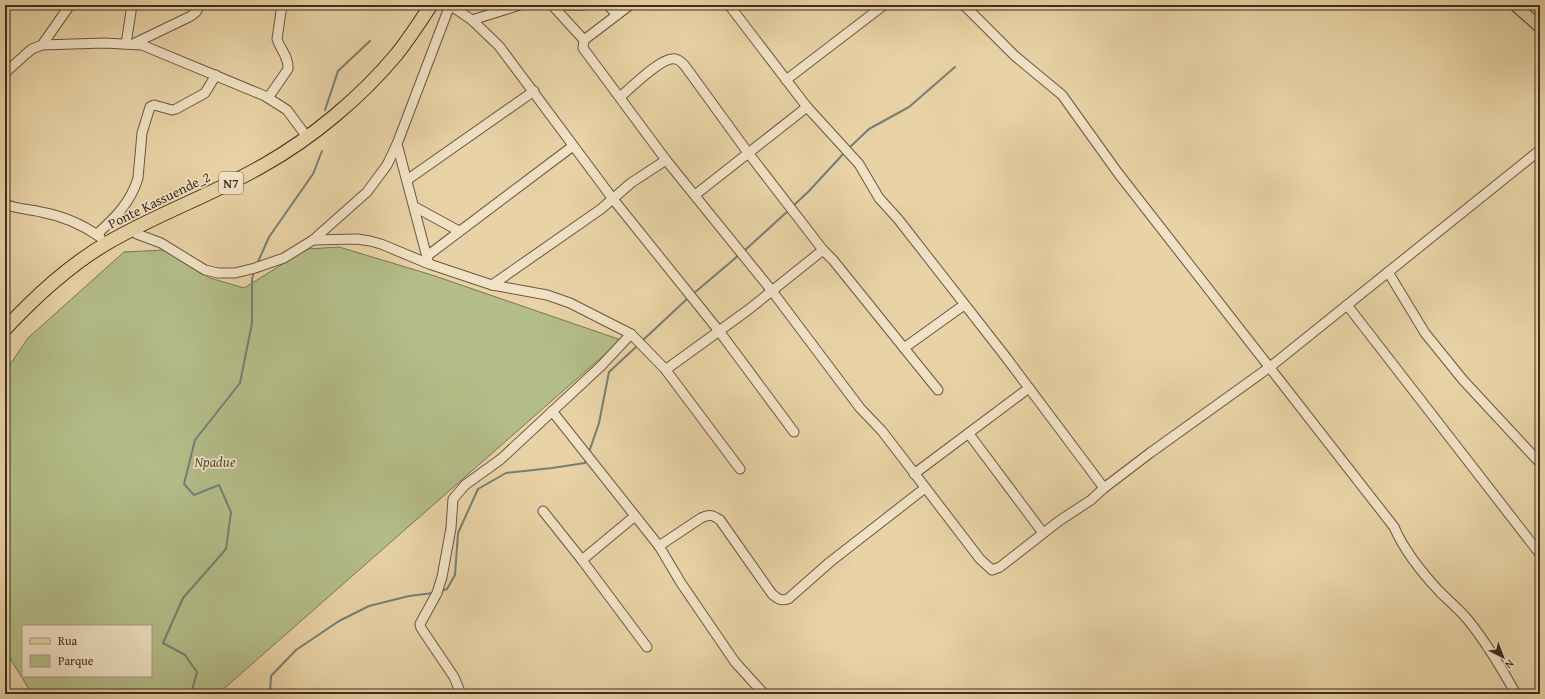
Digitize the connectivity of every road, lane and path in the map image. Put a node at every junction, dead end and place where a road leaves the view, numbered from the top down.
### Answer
1 (70, 5) edge
2 (132, 5) edge
3 (200, 5) edge
4 (282, 5) edge
5 (431, 5) edge
6 (450, 5) edge
7 (520, 5) edge
8 (552, 5) edge
9 (568, 5) edge
10 (583, 5) edge
11 (608, 5) edge
12 (630, 5) edge
13 (729, 5) edge
14 (884, 5) edge
15 (964, 5) edge
16 (1515, 5) edge
17 (501, 8) edge
18 (617, 15) junction
19 (472, 20) junction
20 (1540, 28) edge
21 (584, 40) junction
22 (130, 44) junction
23 (42, 46) junction
24 (5, 73) edge
25 (216, 75) junction
26 (786, 80) junction
27 (534, 91) junction
28 (620, 97) junction
29 (268, 98) junction
30 (807, 107) junction
31 (307, 137) junction
32 (397, 144) junction
33 (573, 146) junction
34 (1540, 150) edge
35 (749, 154) junction
36 (666, 160) junction
37 (407, 180) junction
38 (695, 195) junction
39 (613, 199) junction
40 (5, 204) edge
41 (415, 207) junction
42 (132, 229) junction
43 (459, 231) junction
44 (97, 234) junction
45 (313, 240) junction
46 (108, 242) junction
47 (823, 250) junction
48 (428, 260) junction
49 (1388, 272) junction
50 (492, 285) junction
51 (772, 291) junction
52 (964, 305) junction
53 (1347, 305) junction
54 (5, 329) edge
55 (719, 331) junction
56 (632, 334) junction
57 (904, 348) junction
58 (1270, 367) junction
59 (664, 369) junction
60 (1029, 388) junction
61 (938, 390) dead end
62 (552, 411) junction
63 (794, 432) dead end
64 (969, 434) junction
65 (1540, 463) edge
66 (740, 469) dead end
67 (914, 474) junction
68 (925, 488) junction
69 (1104, 488) junction
70 (544, 511) dead end
71 (635, 516) junction
72 (1043, 533) junction
73 (659, 546) junction
74 (1540, 554) edge
75 (582, 560) junction
76 (647, 647) dead end
77 (461, 694) edge
78 (764, 694) edge
79 (1516, 694) edge

1 - 23 street
2 - 22 street
3 - 22 street
4 - 29 street
5 - 31 highway, Ponte Kassuende_2 / N7
6 - 19 street
6 - 32 street
7 - 17 street
8 - 21 street
9 - 10 street
11 - 18 street
12 - 18 street
13 - 26 street
14 - 26 street
15 - 58 street
16 - 20 main road
17 - 19 street
18 - 21 street
19 - 27 street
21 - 28 street
22 - 23 street
22 - 25 street
23 - 24 street
25 - 29 street
25 - 44 street
26 - 30 street
27 - 33 street
27 - 37 street
28 - 35 street
28 - 36 street
29 - 31 street
30 - 35 street
30 - 52 street
31 - 42 highway, Ponte Kassuende_2 / N7
32 - 37 street
32 - 45 street
33 - 39 street
33 - 43 street
34 - 49 street
35 - 38 street
35 - 47 street
36 - 38 street
36 - 39 street
37 - 41 street
38 - 51 street
39 - 50 street
39 - 55 street
40 - 44 street
41 - 43 street
41 - 48 street
42 - 45 street
42 - 46 highway, Ponte Kassuende_2 / N7
43 - 48 street
44 - 46 street
45 - 48 street
46 - 54 highway, Ponte Kassuende_2 / N7
47 - 51 street
47 - 57 street
48 - 50 street
49 - 53 street
49 - 65 street
50 - 56 street
51 - 55 street
51 - 67 street
52 - 57 street
52 - 60 street
53 - 58 street
53 - 74 street
55 - 59 street
55 - 63 street
56 - 59 street
56 - 62 street
57 - 61 street
58 - 69 street
58 - 79 street
59 - 66 street
60 - 64 street
60 - 69 street
62 - 71 street
62 - 77 street
64 - 67 street
64 - 72 street
67 - 68 street
68 - 72 street
68 - 73 street
69 - 72 street
70 - 75 street
71 - 73 street
71 - 75 street
73 - 78 street
75 - 76 street

